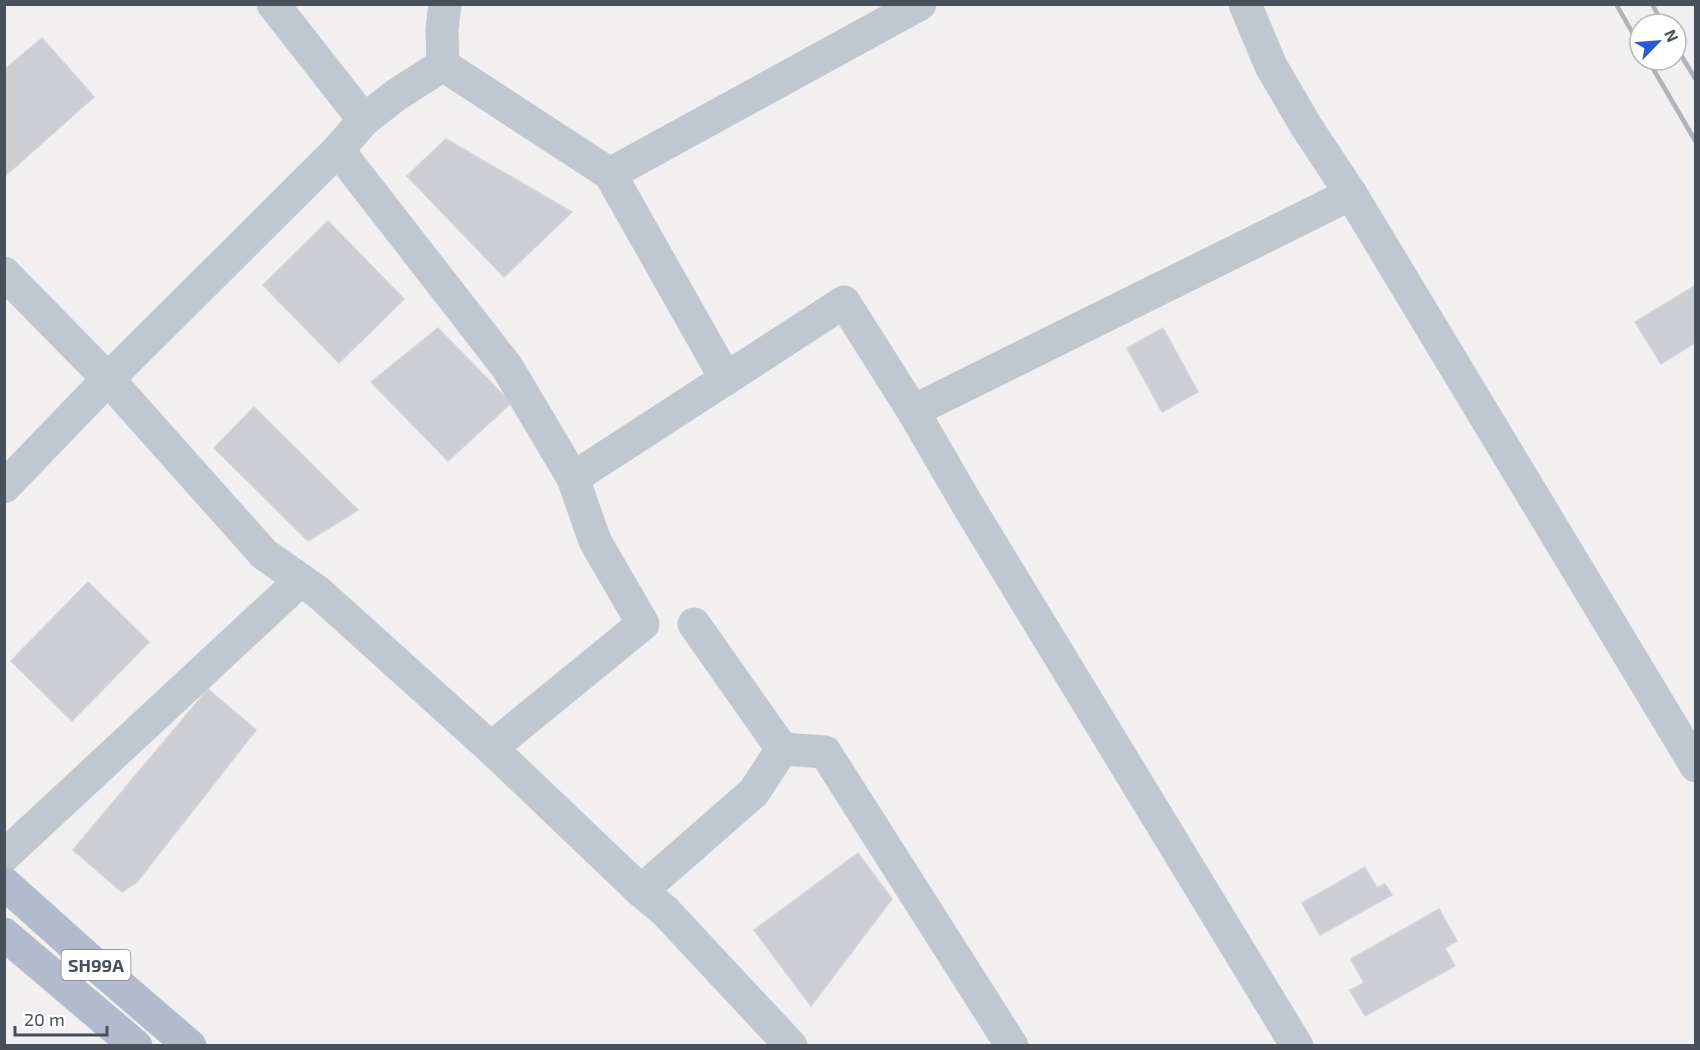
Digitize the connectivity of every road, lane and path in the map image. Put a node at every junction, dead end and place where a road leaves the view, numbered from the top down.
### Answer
1 (273, 4) edge
2 (445, 4) edge
3 (920, 4) edge
4 (1245, 4) edge
5 (443, 65) junction
6 (364, 120) junction
7 (338, 150) junction
8 (610, 174) junction
9 (1351, 194) junction
10 (4, 273) edge
11 (108, 379) junction
12 (726, 379) junction
13 (913, 411) junction
14 (573, 478) junction
15 (4, 487) edge
16 (301, 580) junction
17 (694, 624) dead end
18 (491, 748) junction
19 (782, 749) junction
20 (1695, 766) edge
21 (4, 856) edge
22 (4, 883) edge
23 (641, 891) junction
24 (4, 934) edge
25 (789, 1045) edge
26 (136, 1046) edge
27 (190, 1046) edge
28 (1012, 1046) edge
29 (1297, 1046) edge

1 - 6 street
2 - 5 street
3 - 8 street
4 - 9 street
5 - 6 street
5 - 8 street
6 - 7 street
7 - 11 street
7 - 14 street
8 - 12 street
9 - 13 street
9 - 20 street
10 - 11 street
11 - 15 street
11 - 16 street
12 - 13 street
12 - 14 street
13 - 29 street
14 - 18 street
16 - 18 street
16 - 21 street
17 - 19 street
18 - 23 street
19 - 23 street
19 - 28 street
22 - 27 main road, SH99A
23 - 25 street
24 - 26 main road, SH99A

